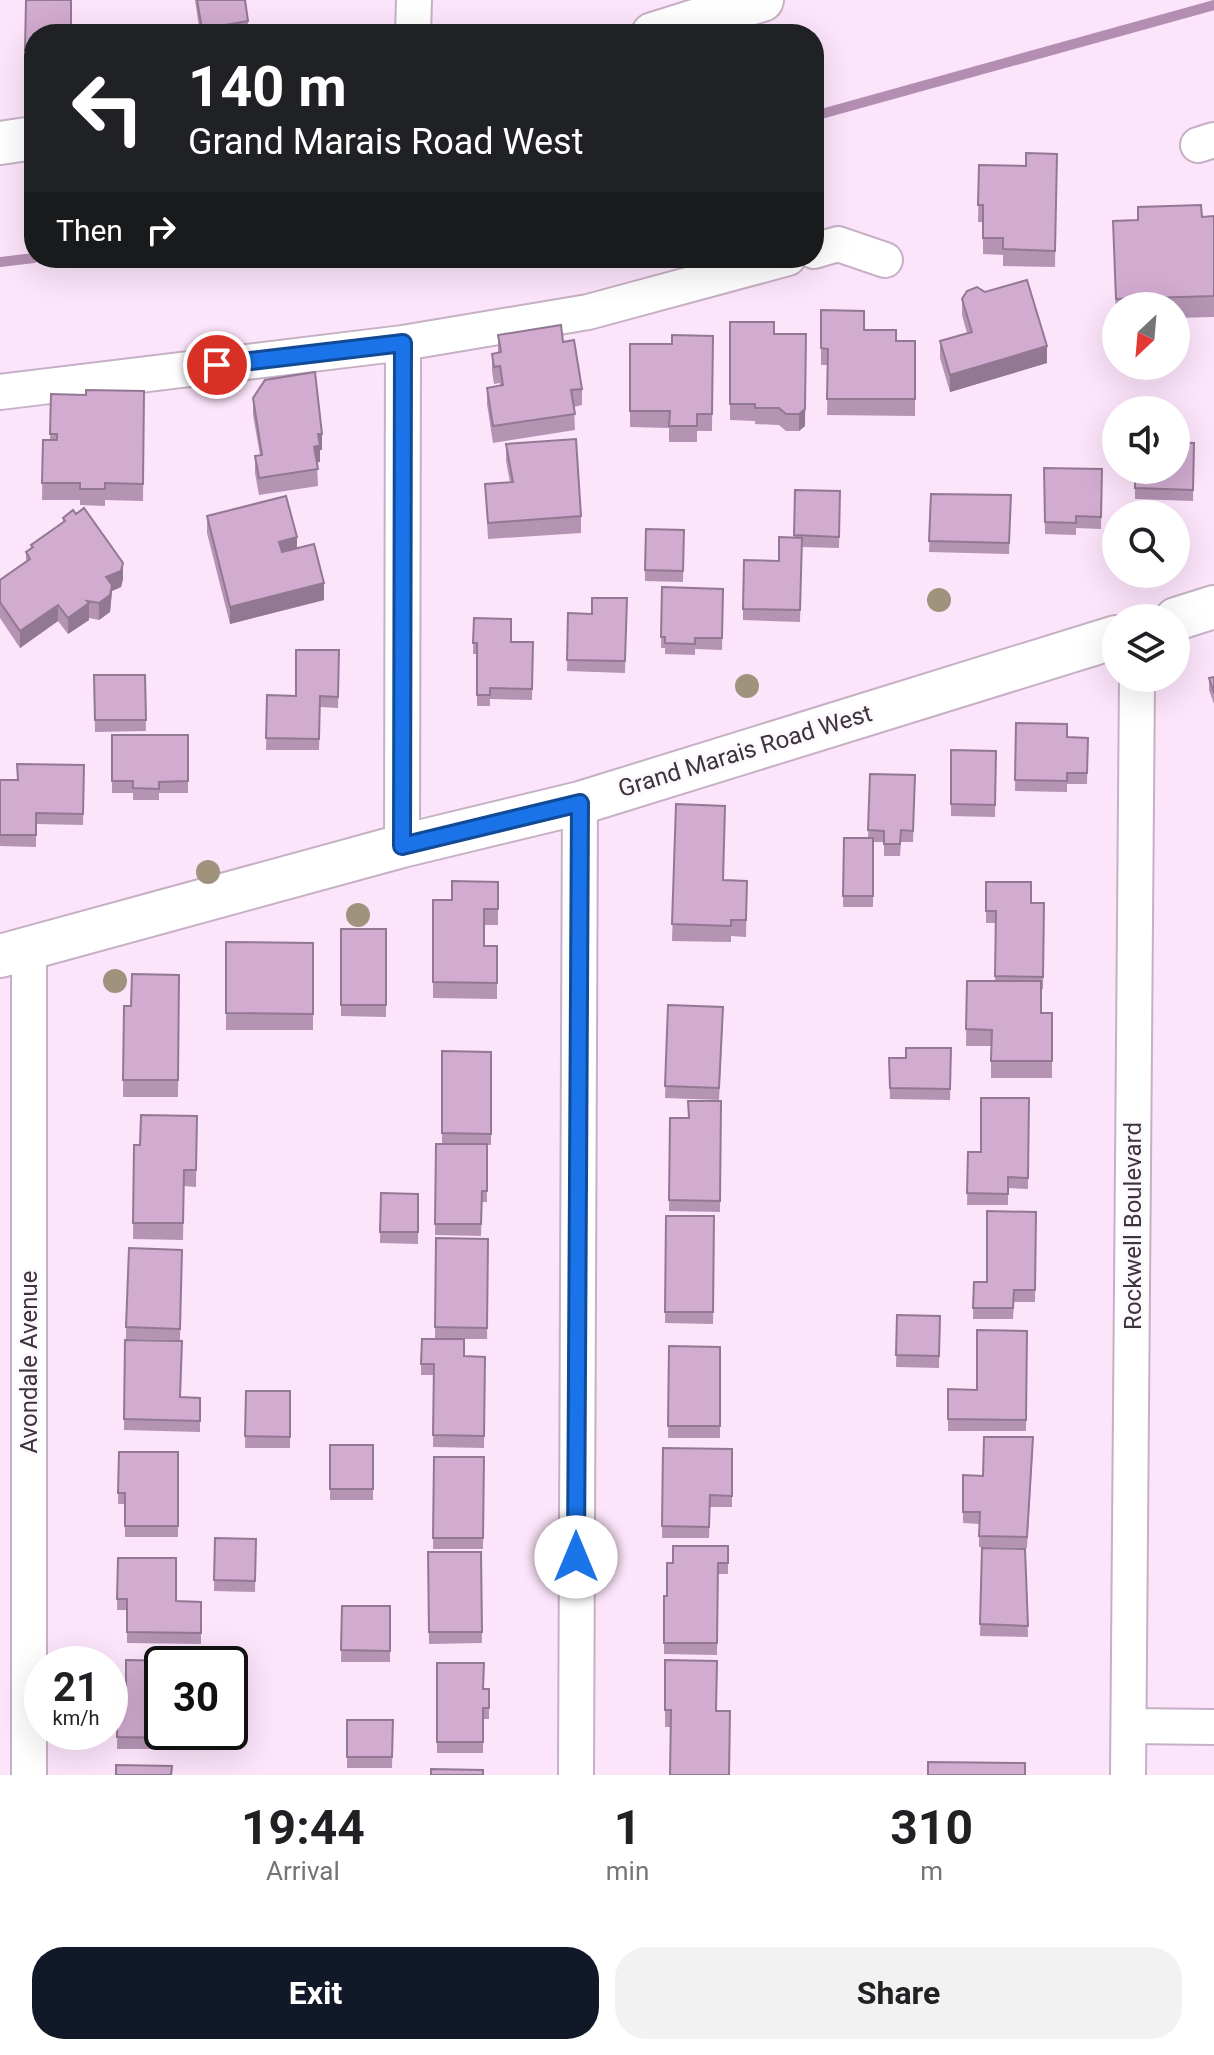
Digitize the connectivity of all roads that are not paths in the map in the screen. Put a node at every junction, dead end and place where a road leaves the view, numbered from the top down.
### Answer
1 (414, 0) edge
2 (762, 0) edge
3 (413, 24) edge
4 (685, 24) edge
5 (24, 139) edge
6 (0, 143) edge
7 (824, 248) edge
8 (885, 260) dead end
9 (751, 268) edge
10 (403, 343) junction
11 (0, 392) edge
12 (1214, 607) edge
13 (1190, 615) edge
14 (1102, 641) edge
15 (1137, 692) edge
16 (580, 803) junction
17 (402, 846) junction
18 (14, 952) edge
19 (1129, 1726) junction
20 (1214, 1727) edge
21 (29, 1775) edge
22 (576, 1775) edge
23 (1128, 1775) edge

1 - 3 street
2 - 4 street
5 - 6 street
7 - 8 street
9 - 10 street
10 - 11 street
10 - 17 street
12 - 13 street
14 - 16 street, Grand Marais Road West
15 - 19 street, Rockwell Boulevard
16 - 17 street, Grand Marais Road West
16 - 22 street
17 - 18 street, Grand Marais Road West
18 - 21 street, Avondale Avenue
19 - 20 street
19 - 23 street, Rockwell Boulevard

